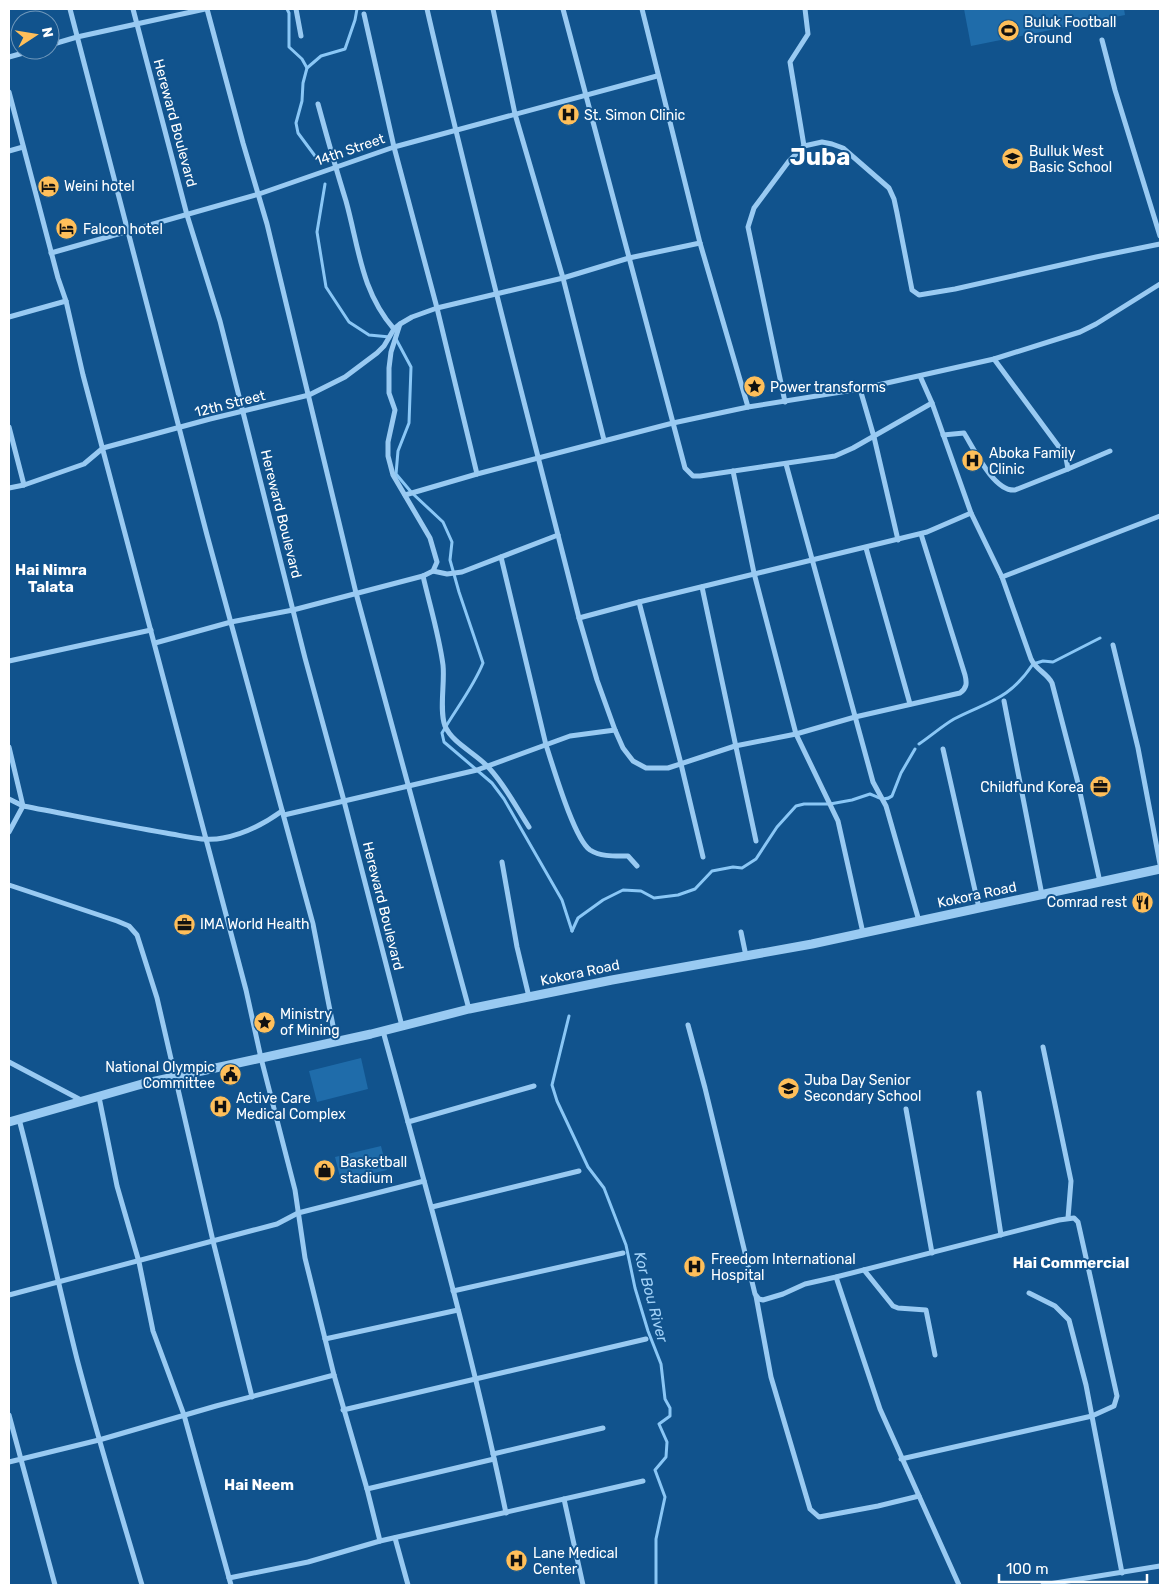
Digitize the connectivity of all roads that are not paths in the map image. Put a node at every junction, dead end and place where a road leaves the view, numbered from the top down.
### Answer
1 (70, 9) edge
2 (134, 9) edge
3 (206, 9) edge
4 (296, 9) edge
5 (427, 9) edge
6 (493, 9) edge
7 (563, 9) edge
8 (642, 9) edge
9 (648, 9) edge
10 (805, 9) edge
11 (364, 14) dead end
12 (644, 16) junction
13 (137, 24) junction
14 (301, 36) dead end
15 (77, 37) junction
16 (1102, 40) dead end
17 (60, 42) edge
18 (657, 76) junction
19 (9, 92) edge
20 (586, 96) junction
21 (318, 104) dead end
22 (515, 114) junction
23 (454, 131) junction
24 (804, 146) junction
25 (23, 147) junction
26 (394, 147) junction
27 (9, 151) edge
28 (335, 167) junction
29 (258, 194) junction
30 (187, 215) junction
31 (128, 230) junction
32 (1160, 236) edge
33 (700, 243) junction
34 (1160, 244) edge
35 (51, 252) junction
36 (629, 258) junction
37 (563, 278) junction
38 (1160, 284) edge
39 (497, 293) junction
40 (66, 301) junction
41 (437, 308) junction
42 (9, 317) edge
43 (400, 324) junction
44 (394, 329) junction
45 (994, 359) junction
46 (920, 376) junction
47 (860, 389) junction
48 (309, 395) junction
49 (785, 402) junction
50 (932, 403) junction
51 (748, 407) junction
52 (244, 412) junction
53 (673, 423) junction
54 (9, 427) edge
55 (179, 429) junction
56 (943, 435) junction
57 (874, 436) junction
58 (604, 440) junction
59 (103, 448) junction
60 (1110, 451) dead end
61 (539, 457) junction
62 (786, 464) junction
63 (1068, 469) junction
64 (733, 471) junction
65 (477, 474) junction
66 (24, 485) junction
67 (9, 488) edge
68 (405, 495) junction
69 (971, 513) junction
70 (1160, 516) edge
71 (921, 534) junction
72 (558, 535) junction
73 (898, 540) junction
74 (866, 548) junction
75 (501, 557) junction
76 (812, 560) junction
77 (433, 571) junction
78 (754, 574) junction
79 (423, 576) junction
80 (1002, 577) junction
81 (702, 586) junction
82 (356, 592) junction
83 (639, 602) junction
84 (293, 610) junction
85 (578, 618) junction
86 (231, 622) junction
87 (151, 630) junction
88 (155, 643) junction
89 (1113, 645) dead end
90 (9, 661) edge
91 (1004, 700) dead end
92 (910, 704) junction
93 (855, 717) junction
94 (615, 730) junction
95 (796, 734) junction
96 (546, 745) junction
97 (735, 746) junction
98 (9, 747) edge
99 (943, 749) dead end
100 (681, 764) junction
101 (488, 766) junction
102 (408, 786) junction
103 (9, 799) edge
104 (344, 801) junction
105 (23, 806) junction
106 (283, 813) junction
107 (529, 827) dead end
108 (9, 832) edge
109 (206, 839) junction
110 (756, 840) dead end
111 (703, 857) dead end
112 (502, 862) dead end
113 (1160, 864) edge
114 (637, 866) dead end
115 (1160, 869) edge
116 (1100, 882) junction
117 (9, 885) edge
118 (1042, 895) junction
119 (979, 909) junction
120 (919, 922) junction
121 (741, 932) dead end
122 (863, 933) junction
123 (746, 956) junction
124 (529, 997) junction
125 (469, 1009) junction
126 (688, 1024) dead end
127 (402, 1026) junction
128 (383, 1031) junction
129 (336, 1041) junction
130 (1043, 1047) dead end
131 (261, 1058) junction
132 (9, 1062) edge
133 (175, 1076) junction
134 (534, 1086) dead end
135 (979, 1094) dead end
136 (99, 1097) junction
137 (82, 1101) junction
138 (906, 1109) dead end
139 (19, 1119) junction
140 (9, 1122) edge
141 (408, 1122) junction
142 (578, 1171) dead end
143 (424, 1181) junction
144 (432, 1206) junction
145 (298, 1213) junction
146 (1068, 1218) junction
147 (1001, 1235) junction
148 (213, 1240) junction
149 (623, 1253) dead end
150 (932, 1253) junction
151 (139, 1262) junction
152 (864, 1270) junction
153 (836, 1277) junction
154 (60, 1282) junction
155 (453, 1291) junction
156 (1029, 1293) dead end
157 (755, 1294) junction
158 (9, 1295) edge
159 (458, 1310) junction
160 (325, 1339) junction
161 (646, 1339) dead end
162 (935, 1355) dead end
163 (334, 1375) junction
164 (476, 1380) junction
165 (252, 1397) junction
166 (343, 1410) junction
167 (9, 1415) edge
168 (184, 1415) junction
169 (1092, 1416) junction
170 (603, 1428) dead end
171 (99, 1440) junction
172 (494, 1456) junction
173 (901, 1458) junction
174 (21, 1459) junction
175 (9, 1462) edge
176 (643, 1481) dead end
177 (367, 1489) junction
178 (919, 1496) junction
179 (564, 1499) junction
180 (506, 1513) junction
181 (395, 1538) junction
182 (380, 1541) junction
183 (1160, 1566) edge
184 (1122, 1573) junction
185 (229, 1578) junction
186 (55, 1585) edge
187 (142, 1585) edge
188 (231, 1585) edge
189 (408, 1585) edge
190 (583, 1585) edge
191 (960, 1585) edge
192 (1043, 1585) edge

1 - 15 street
2 - 13 street, Hereward Boulevard
3 - 13 street
3 - 29 street
4 - 14 street
5 - 23 street
6 - 22 street
7 - 20 street
8 - 12 street
9 - 12 street
10 - 24 street
11 - 26 street
12 - 18 street
13 - 15 street
13 - 30 street, Hereward Boulevard
15 - 17 street
15 - 31 street
16 - 32 street
18 - 20 street, 14th Street
18 - 33 street
19 - 25 street
20 - 22 street, 14th Street
20 - 36 street
21 - 28 street
22 - 23 street, 14th Street
22 - 37 street
23 - 26 street, 14th Street
23 - 39 street
24 - 34 street
24 - 49 street
25 - 27 street
25 - 35 street
26 - 28 street, 14th Street
26 - 41 street
28 - 29 street, 14th Street
28 - 44 street
29 - 30 street, 14th Street
29 - 48 street
30 - 31 street, 14th Street
30 - 52 street, Hereward Boulevard
31 - 35 street, 14th Street
31 - 55 street
33 - 36 street, 12th Street
33 - 51 street
35 - 40 street
36 - 37 street, 12th Street
36 - 53 street
37 - 39 street, 12th Street
37 - 58 street
38 - 45 street
39 - 41 street, 12th Street
39 - 61 street
40 - 42 street
40 - 59 street
41 - 43 street, 12th Street
41 - 65 street
43 - 44 street, 12th Street
43 - 68 street
44 - 48 street, 12th Street
45 - 46 street
45 - 63 street
46 - 47 street
46 - 50 street
47 - 49 street
47 - 57 street
48 - 52 street, 12th Street
48 - 82 street
49 - 51 street
50 - 56 street
50 - 57 street
51 - 53 street
52 - 55 street, 12th Street
52 - 84 street, Hereward Boulevard
53 - 58 street
53 - 64 street
54 - 66 street
55 - 59 street, 12th Street
55 - 86 street
56 - 63 street
56 - 69 street
57 - 62 street
57 - 73 street
58 - 61 street
59 - 66 street, 12th Street
59 - 87 street
60 - 63 street
61 - 65 street
61 - 72 street
62 - 64 street
62 - 76 street
64 - 78 street
65 - 68 street
66 - 67 street, 12th Street
68 - 77 street
69 - 71 street
69 - 80 street
70 - 80 street
71 - 73 street
71 - 92 street
72 - 75 street
72 - 85 street
73 - 74 street
74 - 76 street
74 - 92 street
75 - 77 street
75 - 96 street
76 - 78 street
76 - 93 street
77 - 79 street
78 - 81 street
78 - 95 street
79 - 82 street
79 - 101 street
80 - 116 street
81 - 83 street
81 - 97 street
82 - 84 street
82 - 102 street
83 - 85 street
83 - 100 street
84 - 86 street
84 - 104 street, Hereward Boulevard
85 - 94 street
86 - 88 street
86 - 106 street
87 - 88 street
87 - 90 street
88 - 109 street
89 - 113 street
91 - 118 street
92 - 93 street
93 - 95 street
93 - 120 street
94 - 96 street
94 - 100 street
95 - 97 street
95 - 122 street
96 - 101 street
96 - 114 street
97 - 100 street
97 - 110 street
98 - 105 street
99 - 119 street
100 - 111 street
101 - 102 street
101 - 107 street
102 - 104 street
102 - 125 street
103 - 105 street
104 - 106 street
104 - 127 street, Hereward Boulevard
105 - 108 street
105 - 109 street
106 - 109 street
106 - 129 street
109 - 131 street
112 - 124 street
115 - 116 street, Kokora Road
116 - 118 street, Kokora Road
117 - 133 street
118 - 119 street, Kokora Road
119 - 120 street, Kokora Road
120 - 122 street, Kokora Road
121 - 123 street
122 - 123 street, Kokora Road
123 - 124 street, Kokora Road
124 - 125 street, Kokora Road
125 - 127 street, Kokora Road
126 - 157 street
127 - 128 street, Kokora Road
128 - 129 street, Kokora Road
128 - 141 street
129 - 131 street, Kokora Road
130 - 146 street
131 - 133 street, Kokora Road
131 - 145 street
132 - 137 street
133 - 136 street, Kokora Road
133 - 148 street
134 - 141 street
135 - 147 street
136 - 137 street, Kokora Road
136 - 151 street
137 - 139 street, Kokora Road
138 - 150 street
139 - 140 street, Kokora Road
139 - 154 street
141 - 143 street
142 - 144 street
143 - 144 street
143 - 145 street
144 - 155 street
145 - 148 street
145 - 160 street
146 - 147 street
146 - 169 street
147 - 150 street
148 - 151 street
148 - 165 street
149 - 155 street
150 - 152 street
151 - 154 street
151 - 168 street
152 - 153 street
152 - 162 street
153 - 157 street
153 - 173 street
154 - 158 street
154 - 171 street
155 - 159 street
156 - 169 street
157 - 178 street
159 - 160 street
159 - 164 street
160 - 163 street
161 - 164 street
163 - 165 street
163 - 166 street
164 - 166 street
164 - 172 street
165 - 168 street
166 - 177 street
167 - 174 street
168 - 171 street
168 - 185 street
169 - 173 street
169 - 184 street
170 - 172 street
171 - 174 street
171 - 187 street
172 - 177 street
172 - 180 street
173 - 178 street
174 - 175 street
174 - 186 street
176 - 179 street
177 - 182 street
178 - 191 street
179 - 180 street
179 - 190 street
180 - 181 street
181 - 182 street
181 - 189 street
182 - 185 street
183 - 184 street
184 - 192 street
185 - 188 street

